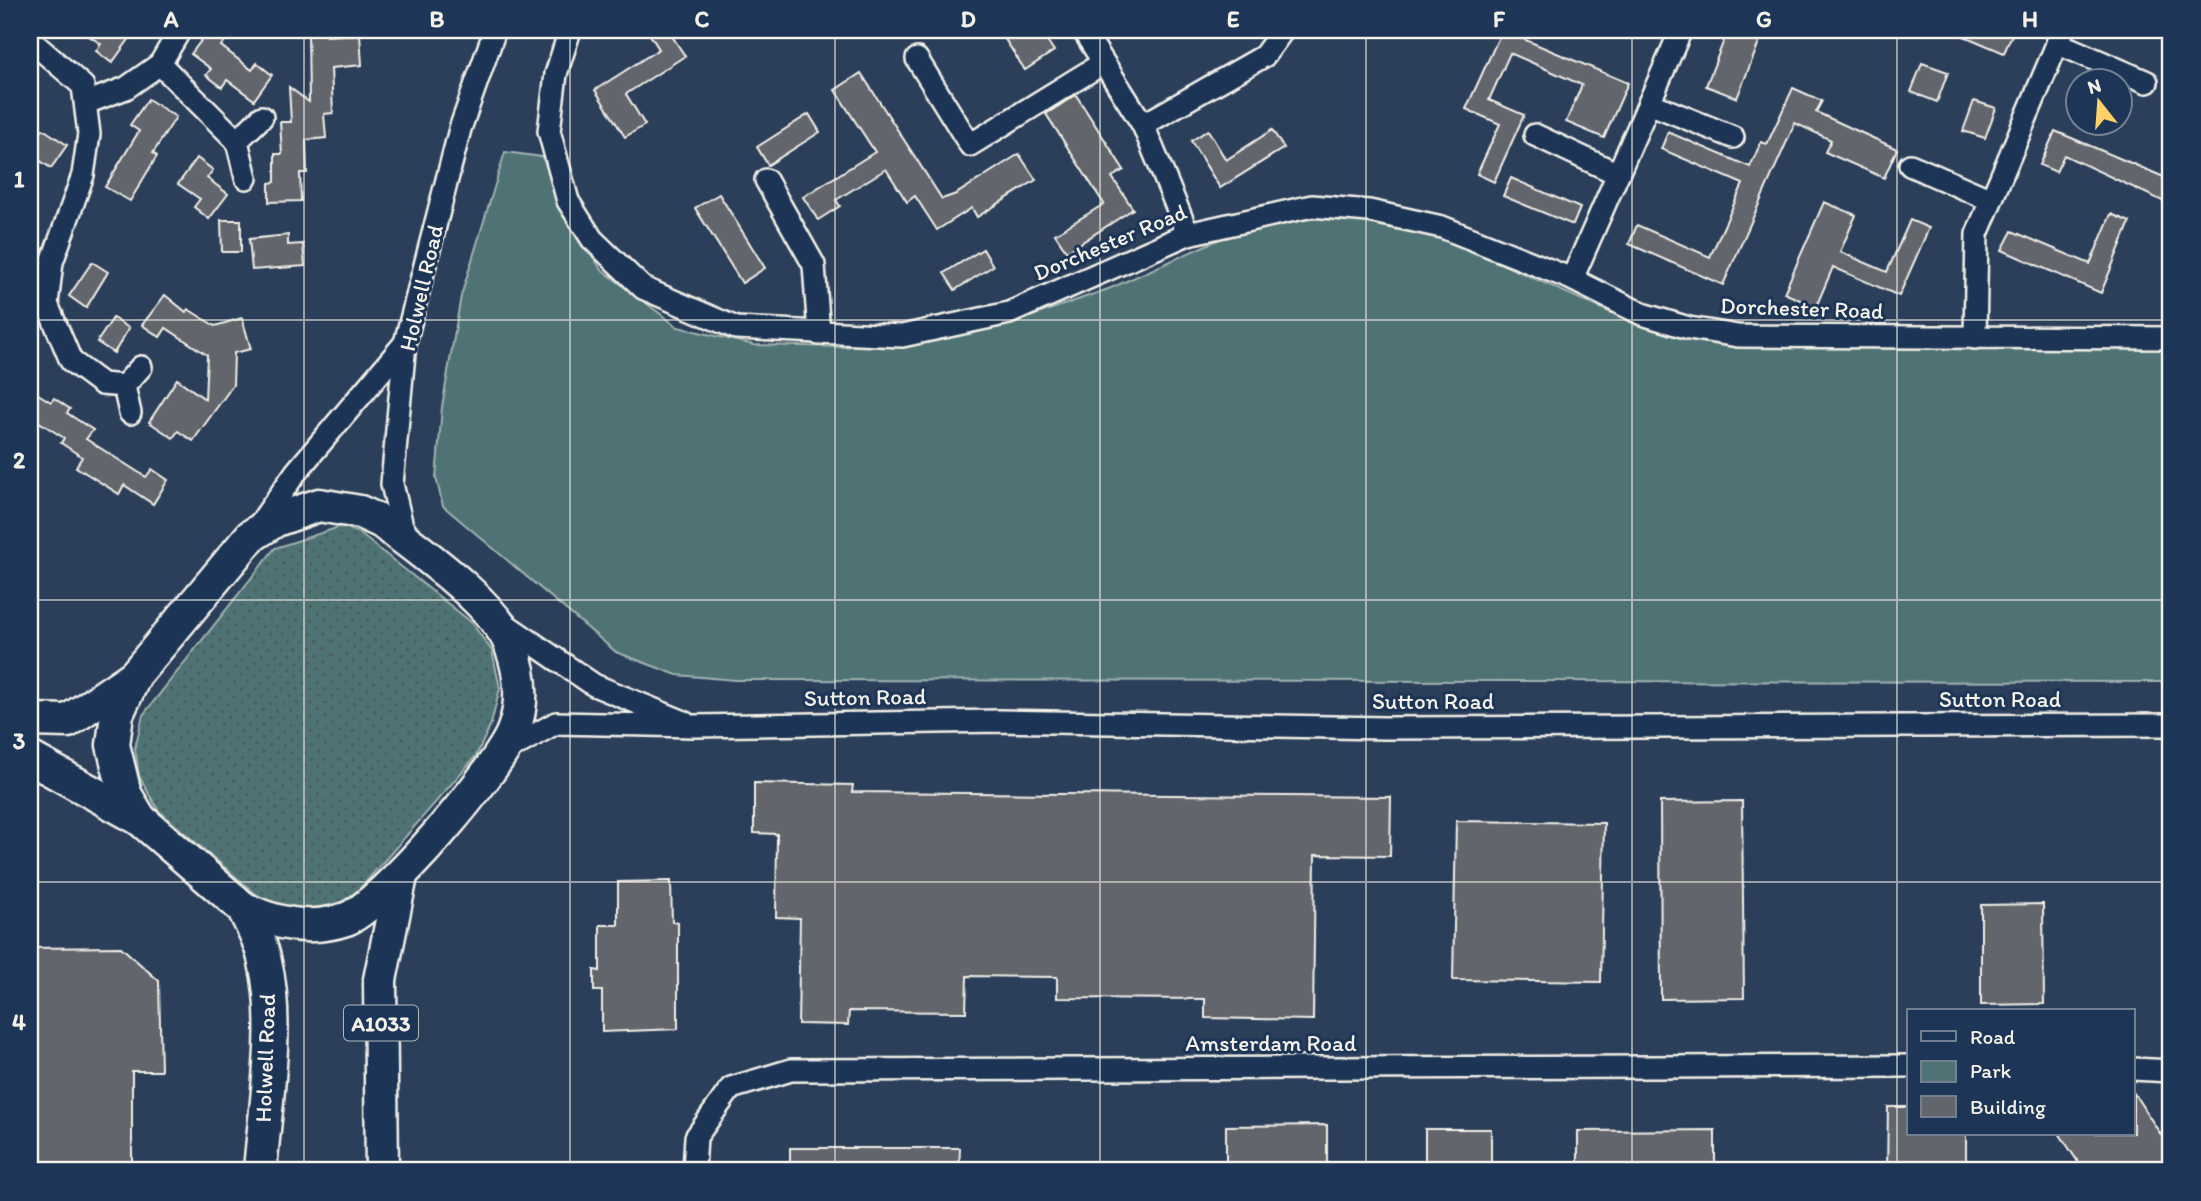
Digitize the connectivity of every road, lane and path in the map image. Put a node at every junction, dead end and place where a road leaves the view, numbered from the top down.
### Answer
1 (180, 30) edge
2 (495, 30) edge
3 (570, 30) edge
4 (1083, 30) edge
5 (1283, 30) edge
6 (1681, 30) edge
7 (2060, 36) edge
8 (30, 40) edge
9 (917, 59) dead end
10 (1103, 63) junction
11 (160, 64) junction
12 (2147, 82) dead end
13 (86, 103) junction
14 (1649, 103) junction
15 (262, 117) dead end
16 (1143, 125) junction
17 (1535, 135) dead end
18 (1733, 137) dead end
19 (237, 141) junction
20 (1910, 165) dead end
21 (1618, 174) junction
22 (246, 178) dead end
23 (766, 180) dead end
24 (1991, 200) junction
25 (1188, 234) junction
26 (1572, 279) junction
27 (819, 334) junction
28 (1975, 338) junction
29 (2171, 338) edge
30 (405, 343) junction
31 (141, 367) dead end
32 (124, 386) junction
33 (130, 413) dead end
34 (251, 536) junction
35 (416, 549) junction
36 (497, 618) junction
37 (135, 675) junction
38 (30, 720) edge
39 (2171, 725) edge
40 (694, 726) junction
41 (504, 752) junction
42 (30, 758) edge
43 (140, 819) junction
44 (401, 876) junction
45 (243, 908) junction
46 (1907, 1066) edge
47 (2134, 1069) edge
48 (2171, 1071) edge
49 (260, 1171) edge
50 (382, 1171) edge
51 (694, 1171) edge

1 - 11 street
2 - 30 street, Holwell Road
3 - 27 street, Dorchester Road
4 - 10 street
5 - 16 street
6 - 14 street
7 - 12 street
7 - 24 street
8 - 13 street
9 - 10 street
10 - 16 street
11 - 13 street
11 - 19 street
13 - 32 street
14 - 18 street
14 - 21 street
15 - 19 street
16 - 25 street
17 - 21 street
19 - 22 street
20 - 24 street
21 - 26 street
23 - 27 street
24 - 28 street
25 - 26 street, Dorchester Road
25 - 27 street, Dorchester Road
26 - 28 street, Dorchester Road
28 - 29 street, Dorchester Road
30 - 34 street
30 - 35 street, Holwell Road
31 - 32 street
32 - 33 street
34 - 35 highway
34 - 37 highway
35 - 36 highway
36 - 40 street, Sutton Road
36 - 41 highway
37 - 38 highway
37 - 43 highway
39 - 40 street, Sutton Road
40 - 41 street, Sutton Road
41 - 44 highway
42 - 43 highway
43 - 45 highway
44 - 45 highway
44 - 50 highway, A1033
45 - 49 highway, Holwell Road
46 - 51 street, Amsterdam Road
47 - 48 street

